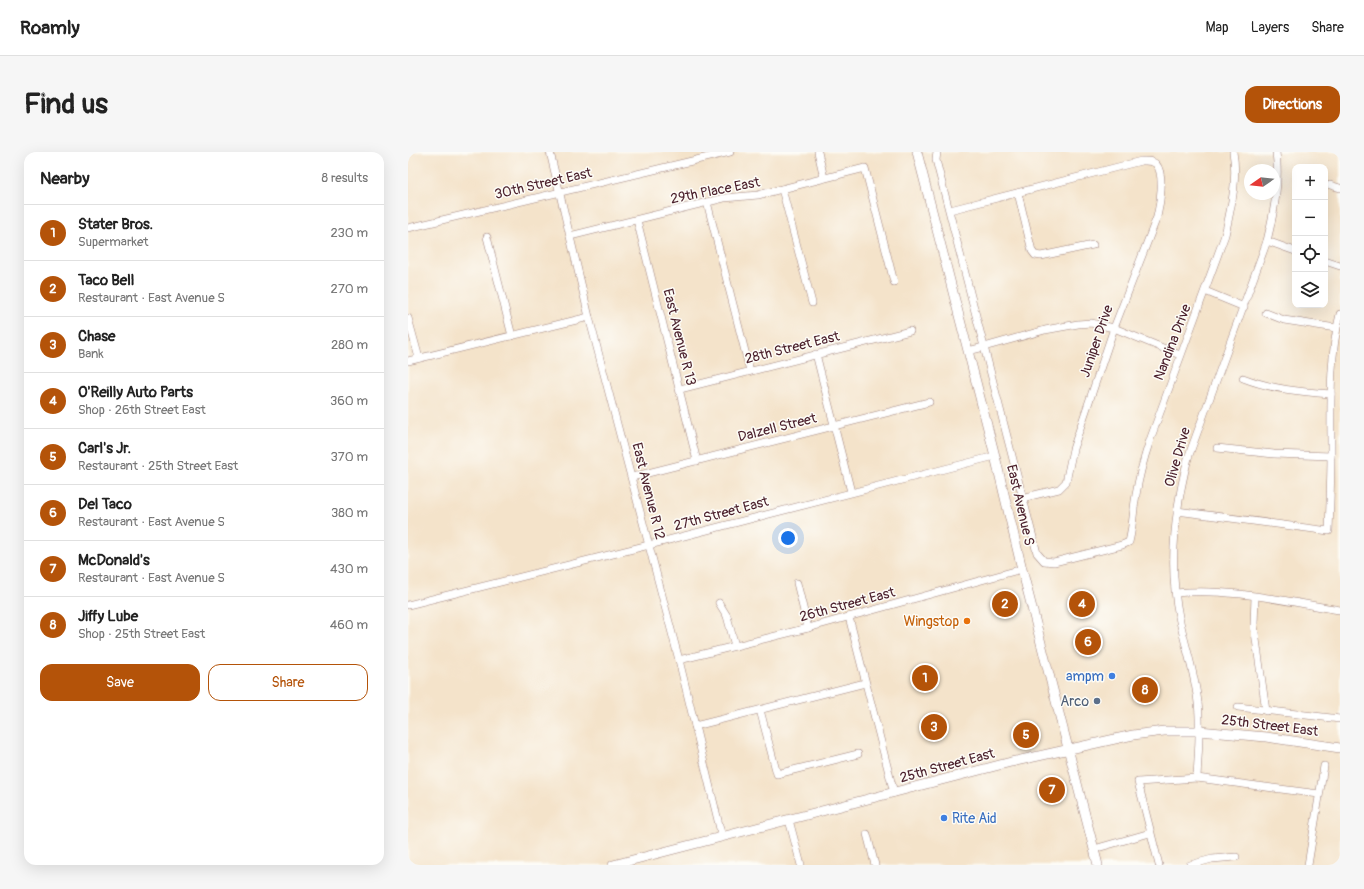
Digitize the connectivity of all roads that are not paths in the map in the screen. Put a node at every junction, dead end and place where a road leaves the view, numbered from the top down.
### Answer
1 (550, 152) edge
2 (730, 152) edge
3 (818, 152) edge
4 (917, 152) edge
5 (936, 152) edge
6 (1233, 152) edge
7 (1276, 152) edge
8 (824, 178) junction
9 (1330, 186) dead end
10 (1340, 188) edge
11 (782, 189) junction
12 (560, 193) junction
13 (1018, 193) junction
14 (707, 202) junction
15 (950, 210) junction
16 (637, 220) junction
17 (408, 228) edge
18 (487, 236) dead end
19 (570, 236) junction
20 (1268, 241) junction
21 (1093, 245) dead end
22 (1292, 249) edge
23 (1328, 262) edge
24 (1340, 266) edge
25 (894, 282) dead end
26 (1205, 291) junction
27 (812, 303) dead end
28 (1244, 307) junction
29 (1266, 313) dead end
30 (1340, 314) edge
31 (589, 316) junction
32 (408, 318) edge
33 (1114, 328) junction
34 (1336, 328) junction
35 (910, 331) dead end
36 (512, 336) junction
37 (984, 347) junction
38 (968, 351) junction
39 (816, 354) junction
40 (1180, 355) junction
41 (419, 358) junction
42 (408, 361) edge
43 (750, 371) junction
44 (1243, 378) dead end
45 (680, 389) junction
46 (1331, 394) junction
47 (929, 402) dead end
48 (834, 426) junction
49 (1217, 448) dead end
50 (995, 456) junction
51 (1331, 456) junction
52 (697, 461) junction
53 (632, 478) junction
54 (851, 492) junction
55 (1022, 498) junction
56 (1177, 511) junction
57 (649, 545) junction
58 (1044, 561) joint
59 (1022, 569) junction
60 (797, 584) dead end
61 (1176, 593) junction
62 (1254, 597) junction
63 (719, 603) dead end
64 (408, 605) edge
65 (1340, 610) edge
66 (849, 617) junction
67 (808, 628) junction
68 (735, 646) junction
69 (679, 660) junction
70 (865, 683) junction
71 (1238, 707) dead end
72 (760, 710) junction
73 (1266, 711) junction
74 (1340, 719) edge
75 (696, 726) junction
76 (1198, 731) junction
77 (1340, 748) edge
78 (1068, 750) junction
79 (858, 754) dead end
80 (1324, 766) dead end
81 (1197, 778) junction
82 (894, 793) junction
83 (1319, 794) junction
84 (789, 820) junction
85 (1150, 833) junction
86 (867, 834) dead end
87 (722, 837) junction
88 (1094, 849) junction
89 (1236, 857) dead end
90 (614, 865) edge
91 (801, 865) edge
92 (875, 865) edge
93 (1098, 865) edge
94 (1159, 865) edge
95 (1190, 865) edge
96 (1308, 865) edge

1 - 12 street, East Avenue R 12
2 - 12 street, 30th Street East
3 - 8 street
4 - 38 main road, East Avenue S
5 - 15 street, East Avenue S
6 - 26 street, Nandina Drive
7 - 20 street, Olive Drive
8 - 11 street, 29th Place East
8 - 25 street, 29th Place East
9 - 10 street
11 - 14 street, 29th Place East
11 - 27 street
12 - 17 street, 30th Street East
12 - 19 street, East Avenue R 12
13 - 15 street
13 - 21 street
13 - 33 street, Juniper Drive
14 - 16 street, 29th Place East
14 - 43 street
15 - 37 street, East Avenue S
16 - 19 street, 29th Place East
16 - 45 street, East Avenue R 13
18 - 36 street
19 - 31 street, East Avenue R 12
20 - 22 street
20 - 28 street, Olive Drive
23 - 24 street
26 - 28 street
26 - 40 street, Nandina Drive
28 - 56 street, Olive Drive
29 - 34 street
30 - 34 street
31 - 36 street
31 - 53 street, East Avenue R 12
32 - 41 street
33 - 37 street
33 - 40 street
33 - 55 street, Juniper Drive
34 - 46 street
35 - 39 street, 28th Street East
36 - 41 street
37 - 38 street
37 - 55 street, East Avenue S
38 - 50 main road, East Avenue S
39 - 43 street, 28th Street East
39 - 48 street
40 - 58 street, Nandina Drive
41 - 42 street
43 - 45 street, 28th Street East
44 - 46 street
45 - 52 street, East Avenue R 13
46 - 51 street
47 - 48 street, Dalzell Street
48 - 52 street, Dalzell Street
48 - 54 street
49 - 51 street
50 - 54 street, 27th Street East
50 - 59 main road, East Avenue S
51 - 56 street
52 - 53 street, Dalzell Street
53 - 57 street, East Avenue R 12
54 - 57 street, 27th Street East
55 - 58 street, East Avenue S
56 - 61 street, Olive Drive
57 - 64 street, 27th Street East
57 - 69 street, East Avenue R 12
59 - 66 street, 26th Street East
59 - 78 main road, East Avenue S
60 - 67 street
61 - 62 street
61 - 76 street, Olive Drive
62 - 65 street
62 - 73 street
63 - 68 street
66 - 67 street, 26th Street East
66 - 70 street
67 - 68 street, 26th Street East
68 - 69 street, 26th Street East
69 - 75 street, East Avenue R 12
70 - 72 street
70 - 82 street
71 - 73 street
72 - 75 street
72 - 79 street
73 - 74 street
75 - 87 street, East Avenue R 12
76 - 77 main road, 25th Street East
76 - 78 main road, 25th Street East
76 - 81 street, Olive Drive
78 - 82 main road, 25th Street East
78 - 88 main road, East Avenue S
80 - 83 street
81 - 83 street
81 - 85 street
82 - 84 main road, 25th Street East
83 - 96 street
84 - 87 main road, 25th Street East
84 - 91 street
85 - 88 street
85 - 94 street
86 - 92 street
87 - 90 main road, 25th Street East
88 - 93 main road, East Avenue S
89 - 95 street

